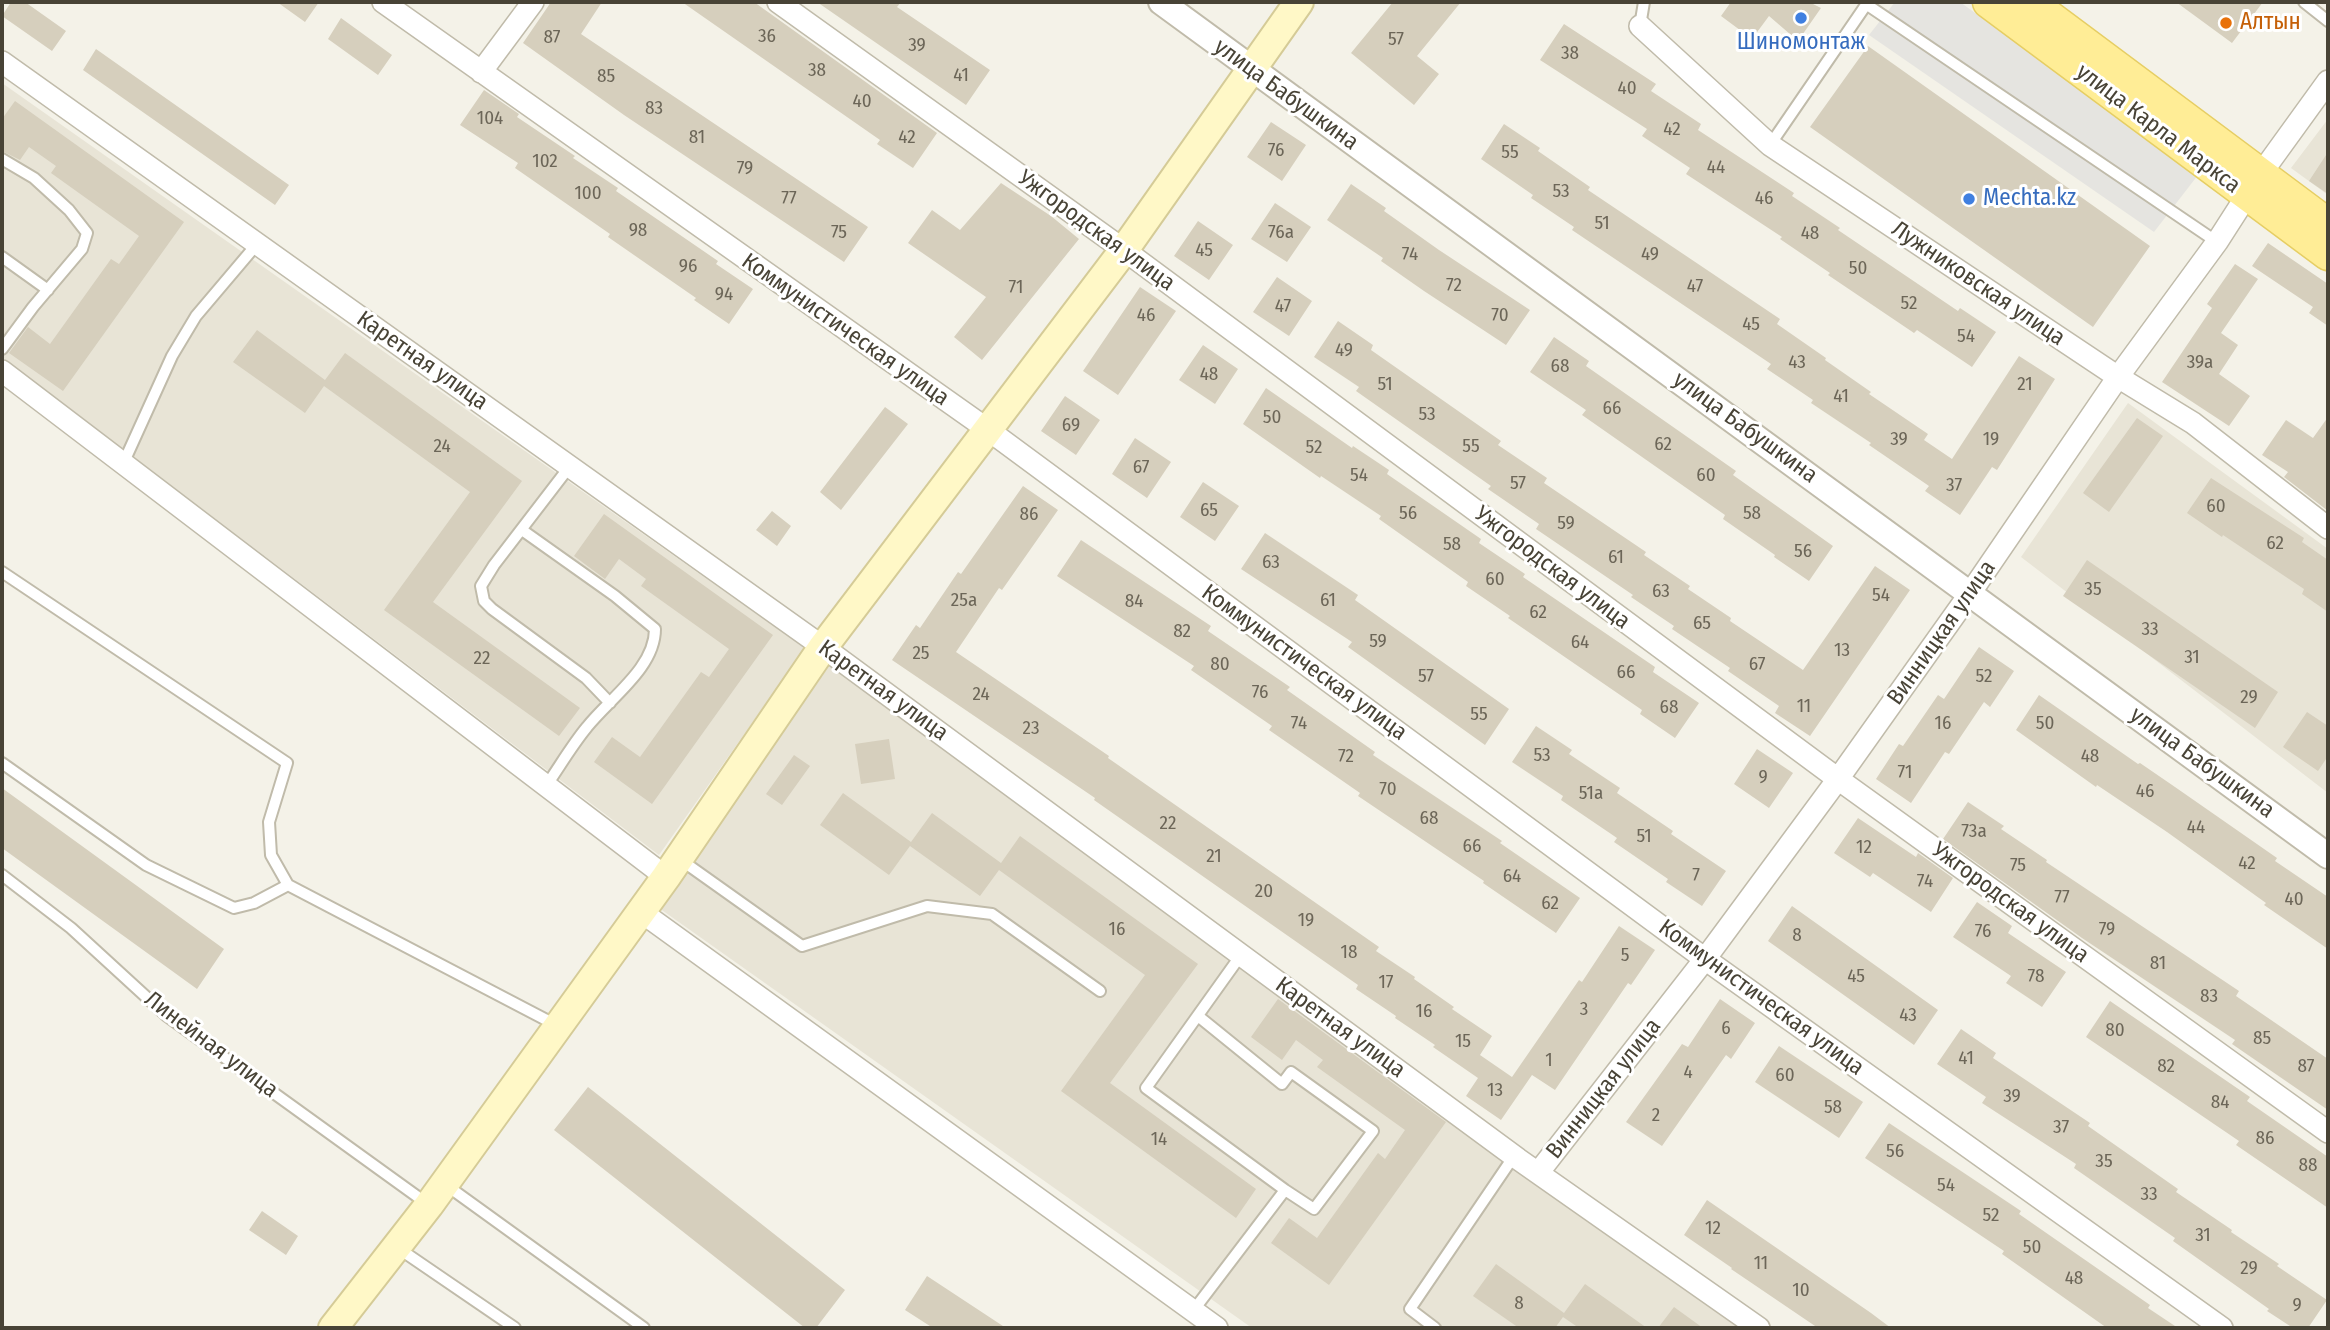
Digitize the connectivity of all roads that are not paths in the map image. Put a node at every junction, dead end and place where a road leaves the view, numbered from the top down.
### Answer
1 (383, 2) edge
2 (533, 2) edge
3 (778, 2) edge
4 (1161, 2) edge
5 (1299, 2) edge
6 (1644, 2) edge
7 (1989, 2) edge
8 (2304, 2) edge
9 (1867, 3) edge
10 (2044, 9) edge
11 (2328, 21) edge
12 (1640, 26) joint
13 (2, 62) edge
14 (1250, 69) junction
15 (481, 72) junction
16 (2328, 80) edge
17 (1770, 145) junction
18 (2, 159) edge
19 (2253, 185) junction
20 (2328, 225) edge
21 (2217, 242) junction
22 (257, 244) junction
23 (1124, 250) junction
24 (2328, 254) edge
25 (2, 257) edge
26 (48, 290) junction
27 (2, 349) edge
28 (2, 371) edge
29 (2118, 377) junction
30 (987, 429) junction
31 (123, 464) junction
32 (570, 466) junction
33 (2328, 528) edge
34 (522, 530) junction
35 (2, 572) edge
36 (1971, 592) junction
37 (823, 647) junction
38 (610, 703) junction
39 (2, 763) edge
40 (1838, 779) junction
41 (546, 786) junction
42 (2328, 856) edge
43 (672, 867) junction
44 (2, 875) edge
45 (288, 886) junction
46 (640, 911) junction
47 (1241, 955) junction
48 (1705, 959) junction
49 (1100, 991) dead end
50 (1198, 1016) junction
51 (558, 1026) junction
52 (2328, 1132) edge
53 (1514, 1156) junction
54 (1538, 1173) junction
55 (1285, 1190) junction
56 (436, 1194) junction
57 (396, 1247) junction
58 (1194, 1311) junction
59 (333, 1328) edge
60 (515, 1328) edge
61 (644, 1328) edge
62 (1217, 1328) edge
63 (1435, 1328) edge
64 (1759, 1328) edge
65 (2222, 1328) edge

1 - 15 street, Коммунистическая улица
2 - 15 street
3 - 23 street, Ужгородская улица
4 - 14 street, улица Бабушкина
5 - 14 main road
6 - 12 lane
7 - 19 main road, улица Карла Маркса
8 - 11 lane
9 - 17 lane
9 - 21 lane
10 - 19 main road, улица Карла Маркса
12 - 17 street, Лужниковская улица
13 - 22 street, Каретная улица
14 - 23 main road
14 - 36 street, улица Бабушкина
15 - 30 street, Коммунистическая улица
16 - 19 street, Винницкая улица
17 - 29 street, Лужниковская улица
18 - 26 lane
19 - 20 main road, улица Карла Маркса
19 - 21 street, Винницкая улица
19 - 24 main road, улица Карла Маркса
21 - 29 street, Винницкая улица
22 - 31 lane
22 - 32 street, Каретная улица
23 - 30 main road
23 - 40 street, Ужгородская улица
25 - 26 lane
26 - 27 lane
28 - 31 street
29 - 33 street, Лужниковская улица
29 - 36 street, Винницкая улица
30 - 37 main road
30 - 48 street, Коммунистическая улица
31 - 41 street
32 - 34 lane
32 - 37 street, Каретная улица
34 - 38 lane
34 - 38 lane
35 - 45 lane
36 - 40 street, Винницкая улица
36 - 42 street, улица Бабушкина
37 - 43 main road
37 - 47 street, Каретная улица
38 - 41 lane
39 - 45 lane
40 - 48 street, Винницкая улица
40 - 52 street, Ужгородская улица
41 - 43 street
43 - 46 main road
43 - 49 lane
44 - 56 lane, Линейная улица
45 - 51 lane
46 - 51 main road
46 - 58 street
47 - 50 lane
47 - 53 street, Каретная улица
48 - 54 street, Винницкая улица
48 - 65 street, Коммунистическая улица
50 - 55 lane
50 - 55 lane
51 - 56 main road
53 - 54 street, Каретная улица
53 - 63 lane
54 - 64 street, Каретная улица
55 - 58 lane
56 - 57 main road
56 - 61 lane, Линейная улица
57 - 59 main road
57 - 60 lane
58 - 62 street

